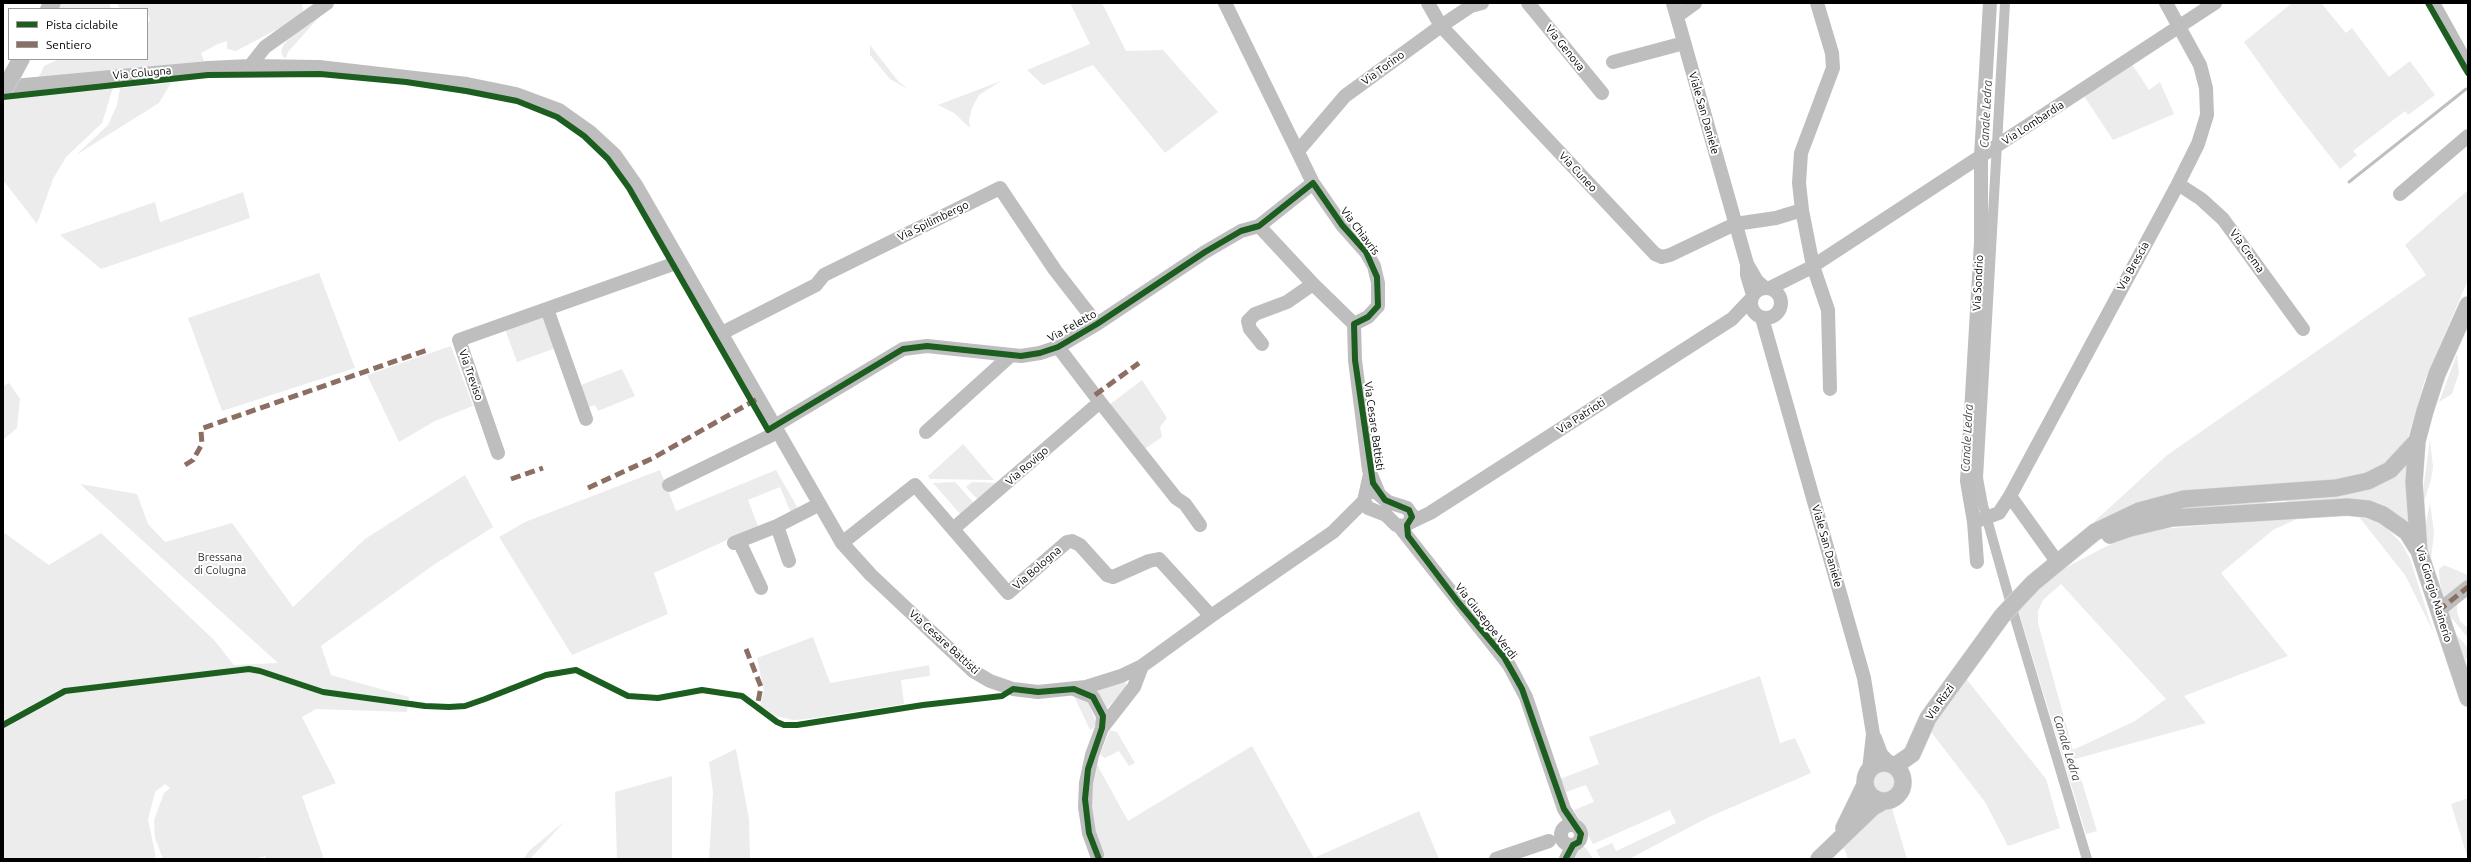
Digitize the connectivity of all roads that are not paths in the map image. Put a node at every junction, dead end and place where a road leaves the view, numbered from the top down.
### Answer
1 (327, 3) edge
2 (1225, 3) edge
3 (1428, 3) edge
4 (1528, 3) edge
5 (1695, 3) edge
6 (1816, 3) edge
7 (1990, 3) edge
8 (2166, 3) edge
9 (2215, 3) edge
10 (2433, 3) edge
11 (1475, 4) edge
12 (1675, 10) edge
13 (1441, 26) junction
14 (2180, 28) junction
15 (1684, 43) junction
16 (1613, 62) dead end
17 (17, 65) edge
18 (250, 66) junction
19 (2468, 66) edge
20 (3, 88) edge
21 (3, 91) edge
22 (1602, 93) dead end
23 (2468, 136) edge
24 (1298, 151) junction
25 (1984, 154) junction
26 (1313, 183) junction
27 (2178, 184) junction
28 (2400, 194) dead end
29 (1802, 210) junction
30 (1735, 224) junction
31 (1259, 226) junction
32 (679, 262) junction
33 (1812, 267) junction
34 (1312, 284) junction
35 (1764, 302) junction
36 (2468, 305) edge
37 (547, 309) junction
38 (1097, 324) junction
39 (1354, 324) junction
40 (2463, 324) edge
41 (2303, 329) dead end
42 (720, 334) junction
43 (1262, 344) dead end
44 (1058, 347) junction
45 (1010, 356) junction
46 (1830, 389) dead end
47 (1100, 402) junction
48 (586, 419) dead end
49 (774, 428) junction
50 (926, 432) dead end
51 (2417, 441) junction
52 (498, 453) dead end
53 (669, 485) dead end
54 (2276, 493) junction
55 (2010, 496) junction
56 (1370, 500) junction
57 (818, 505) junction
58 (2278, 511) junction
59 (1976, 522) junction
60 (1407, 524) junction
61 (1200, 525) dead end
62 (777, 526) junction
63 (953, 529) junction
64 (842, 543) junction
65 (2419, 551) junction
66 (790, 561) dead end
67 (1977, 562) dead end
68 (2058, 563) junction
69 (2468, 587) edge
70 (761, 588) dead end
71 (2438, 611) junction
72 (1211, 616) junction
73 (1142, 666) junction
74 (1074, 688) junction
75 (2467, 694) edge
76 (1102, 728) junction
77 (1873, 734) junction
78 (1920, 736) junction
79 (1892, 765) junction
80 (1867, 777) junction
81 (1903, 784) junction
82 (1882, 802) junction
83 (1837, 840) junction
84 (1567, 841) edge
85 (1097, 855) dead end
86 (1496, 859) edge
87 (1819, 859) edge

1 - 18 street
2 - 24 street, Via Chiavris
3 - 13 street, Via Cuneo
4 - 22 street, Via Genova
5 - 12 street
6 - 29 street
7 - 25 street, Via Sondrio
8 - 14 street, Via Brescia
9 - 14 street, Via Lombardia
10 - 19 street
11 - 13 street, Via Torino
12 - 15 street, Viale San Daniele
13 - 24 street, Via Torino
13 - 30 street, Via Cuneo
14 - 25 street, Via Lombardia
14 - 27 street, Via Brescia
15 - 16 street
15 - 30 street, Viale San Daniele
17 - 21 main road, bridge
18 - 20 street, Via Colugna
18 - 32 street, Via Colugna
23 - 28 street
24 - 26 street, Via Chiavris
25 - 33 street, Via Lombardia
25 - 59 street, Via Sondrio
26 - 31 street, Via Feletto
26 - 39 street, Via Chiavris
27 - 41 street, Via Crema
27 - 55 street, Via Brescia
29 - 30 street
29 - 33 street
30 - 35 street, Viale San Daniele
31 - 34 street
31 - 38 street, Via Feletto
32 - 37 street, Via Treviso
32 - 42 street, Via Cesare Battisti
33 - 35 street, Via Lombardia
33 - 46 street
34 - 39 street
34 - 43 street
35 - 60 street, Via Patrioti
35 - 77 street, Viale San Daniele
36 - 40 main road, Via Giorgio Mainerio
37 - 48 street
37 - 52 street, Via Treviso
38 - 42 street, Via Spilimbergo
38 - 44 street, Via Feletto
39 - 56 street, Via Cesare Battisti
40 - 51 main road, Via Giorgio Mainerio
42 - 49 street, Via Cesare Battisti
44 - 45 street, Via Feletto
44 - 47 street
45 - 49 street, Via Feletto
45 - 50 street
47 - 61 street
47 - 63 street, Via Rovigo
49 - 53 street
49 - 57 street, Via Cesare Battisti
51 - 54 main road
51 - 65 main road, Via Giorgio Mainerio
54 - 58 main road
54 - 68 main road
55 - 59 street, Via Brescia
55 - 68 street
56 - 60 street
56 - 60 street, Via Patrioti
56 - 72 street, Via Cesare Battisti
57 - 62 street
57 - 64 street, Via Cesare Battisti
58 - 65 main road
58 - 68 main road
59 - 67 street, Via Sondrio
60 - 84 street, Via Giuseppe Verdi
62 - 66 street
62 - 70 street
63 - 64 street, Via Bologna
63 - 72 street, Via Bologna
64 - 74 street, Via Cesare Battisti
65 - 71 main road, Via Giorgio Mainerio
68 - 78 main road, Via Rizzi
69 - 71 street
71 - 75 main road, Via Giorgio Mainerio
72 - 73 street, Via Cesare Battisti
73 - 74 street, Via Cesare Battisti
73 - 76 street
74 - 76 street
76 - 85 street
77 - 79 street, Viale San Daniele
77 - 80 street, Viale San Daniele
78 - 79 main road, Via Rizzi
78 - 81 main road, Via Rizzi
79 - 80 main road
79 - 81 main road, Viale San Daniele
80 - 82 main road
80 - 83 main road, Viale San Daniele
81 - 82 main road, Viale San Daniele
82 - 83 main road, Viale San Daniele
83 - 87 main road, Viale San Daniele
84 - 86 street

